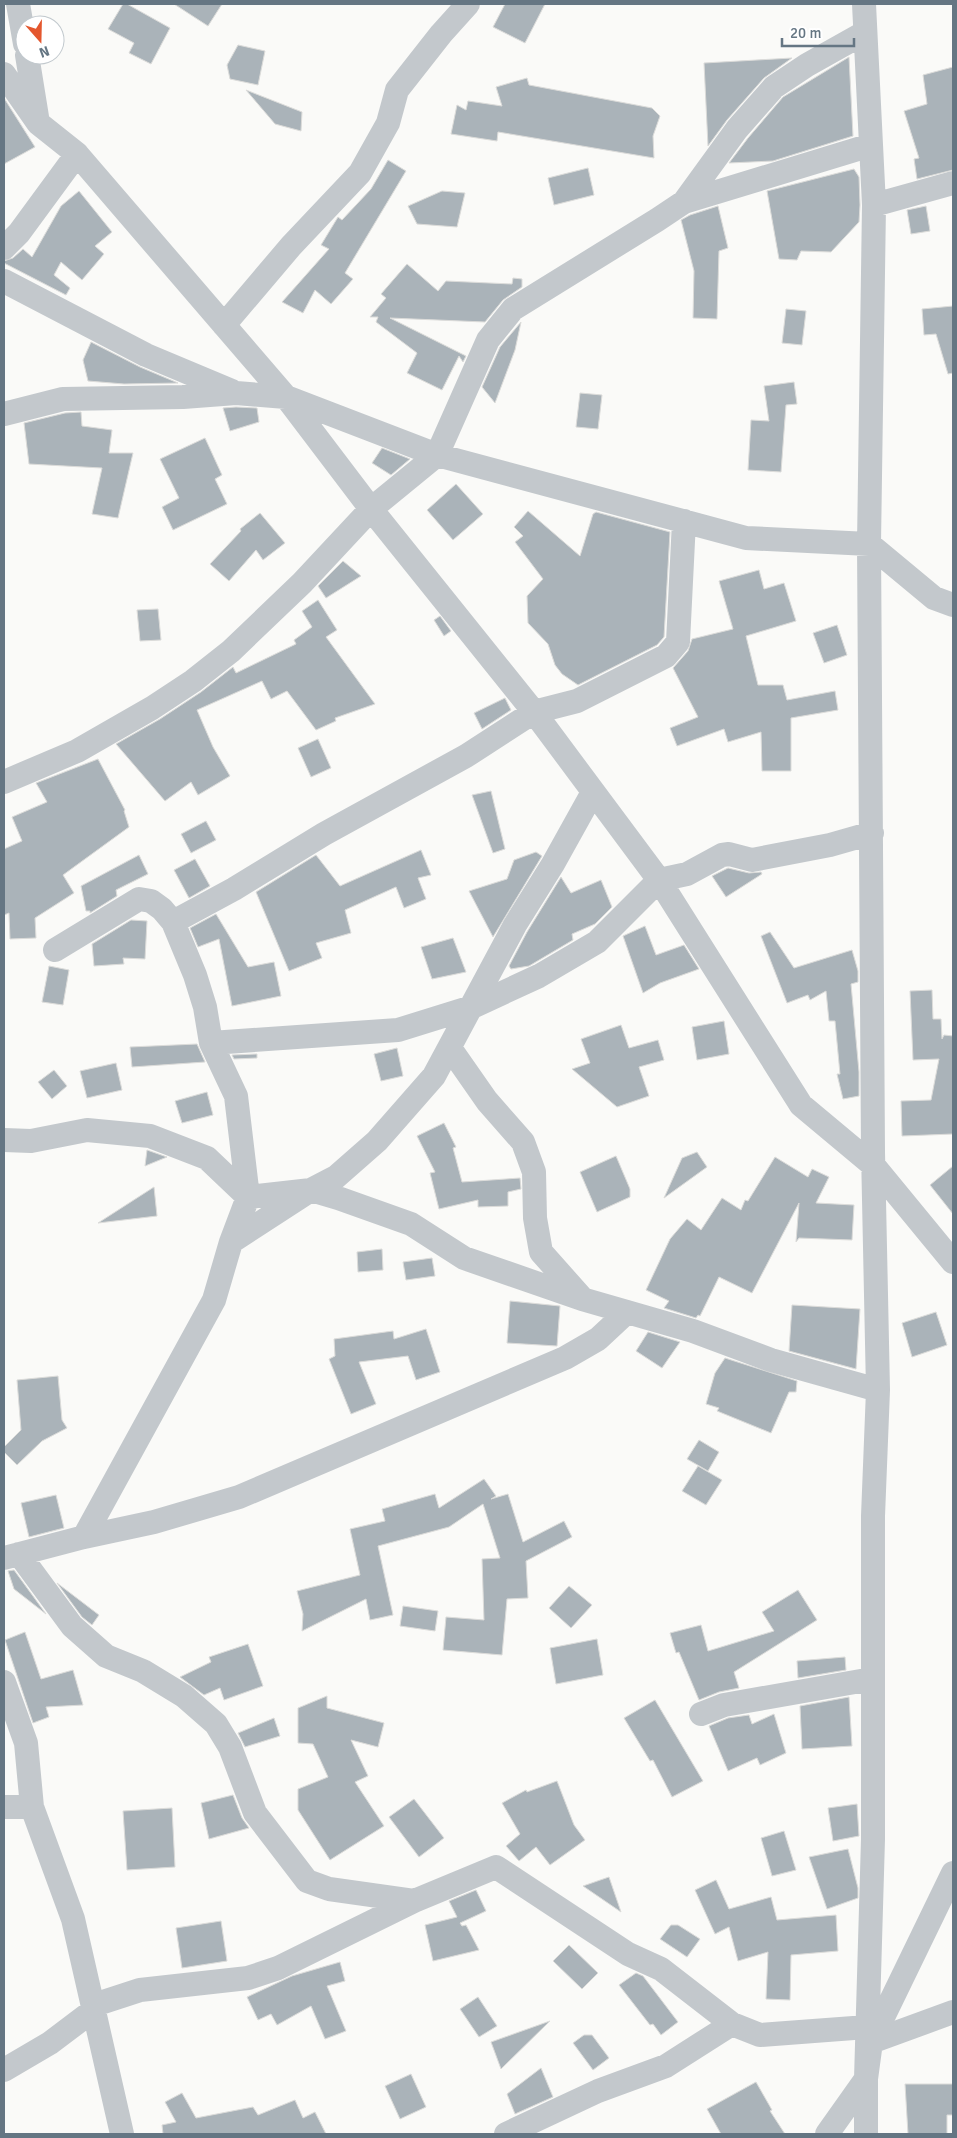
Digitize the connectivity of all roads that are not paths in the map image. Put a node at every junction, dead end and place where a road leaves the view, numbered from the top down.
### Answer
1 (468, 4) edge
2 (864, 4) edge
3 (864, 33) junction
4 (29, 65) edge
5 (4, 74) edge
6 (38, 123) junction
7 (871, 145) junction
8 (77, 154) junction
9 (953, 183) edge
10 (684, 202) junction
11 (874, 205) junction
12 (4, 248) edge
13 (4, 281) edge
14 (224, 325) junction
15 (236, 393) junction
16 (286, 397) junction
17 (4, 414) edge
18 (437, 456) junction
19 (371, 509) junction
20 (684, 521) junction
21 (869, 544) junction
22 (953, 605) edge
23 (534, 712) junction
24 (4, 782) edge
25 (593, 792) junction
26 (872, 833) junction
27 (659, 880) junction
28 (173, 922) junction
29 (55, 950) dead end
30 (472, 1007) junction
31 (211, 1043) junction
32 (450, 1048) junction
33 (4, 1140) edge
34 (874, 1166) junction
35 (311, 1190) junction
36 (248, 1197) junction
37 (231, 1242) junction
38 (953, 1262) edge
39 (582, 1299) junction
40 (627, 1312) junction
41 (878, 1390) junction
42 (84, 1537) junction
43 (11, 1556) edge
44 (872, 1679) junction
45 (4, 1682) edge
46 (701, 1714) dead end
47 (4, 1807) edge
48 (32, 1807) junction
49 (953, 1873) edge
50 (414, 1901) junction
51 (94, 2005) junction
52 (953, 2012) edge
53 (732, 2024) junction
54 (869, 2034) junction
55 (4, 2070) edge
56 (866, 2078) junction
57 (122, 2134) edge
58 (506, 2134) edge
59 (827, 2134) edge
60 (866, 2134) edge

1 - 14 street
2 - 3 street
3 - 7 street
3 - 10 street
4 - 6 street
5 - 6 street
6 - 8 street
7 - 10 street
7 - 11 street
8 - 12 street
8 - 14 street
9 - 11 street
10 - 18 street
11 - 21 street
13 - 15 street
14 - 16 street
15 - 16 street
15 - 17 street
16 - 18 street
16 - 19 street
18 - 19 street
18 - 20 street
19 - 23 street
19 - 24 street
20 - 21 street
20 - 23 street
21 - 22 street
21 - 26 street
23 - 25 street
23 - 28 street
25 - 27 street
25 - 30 street
26 - 27 street
26 - 34 street
27 - 30 street
27 - 34 street
28 - 29 street
28 - 31 street
30 - 31 street
30 - 32 street
31 - 36 street
32 - 35 street
32 - 39 street
33 - 36 street
34 - 38 street
34 - 41 street
35 - 36 street
35 - 37 street
35 - 39 street
36 - 37 street
37 - 42 street
39 - 40 street
40 - 41 street
40 - 42 street
41 - 44 street
42 - 43 street
43 - 50 street
44 - 46 street
44 - 54 street
45 - 48 street
47 - 48 street
48 - 51 street
49 - 54 street
50 - 51 street
50 - 53 street
51 - 55 street
51 - 57 street
52 - 54 street
53 - 54 street
53 - 58 street
54 - 56 street
56 - 59 street
56 - 60 street

